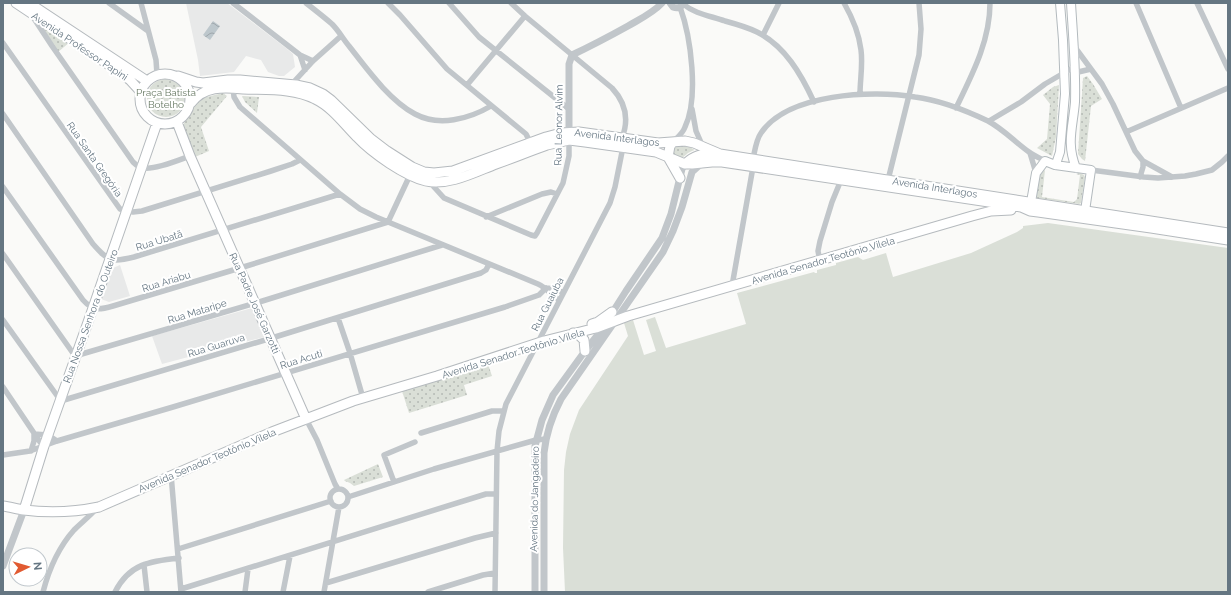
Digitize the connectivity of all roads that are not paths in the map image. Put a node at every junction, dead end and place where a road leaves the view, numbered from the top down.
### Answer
1 (16, 3) edge
2 (29, 3) edge
3 (109, 3) edge
4 (141, 3) edge
5 (233, 3) edge
6 (306, 3) edge
7 (388, 3) edge
8 (449, 3) edge
9 (511, 3) edge
10 (662, 3) edge
11 (670, 3) edge
12 (779, 3) edge
13 (844, 3) edge
14 (919, 3) edge
15 (990, 3) edge
16 (1060, 3) edge
17 (1071, 3) edge
18 (1136, 3) edge
19 (1197, 3) edge
20 (682, 5) edge
21 (31, 13) junction
22 (525, 16) junction
23 (52, 23) junction
24 (148, 31) junction
25 (341, 36) junction
26 (763, 36) junction
27 (3, 43) edge
28 (1074, 46) junction
29 (496, 51) junction
30 (300, 55) junction
31 (572, 55) junction
32 (313, 61) junction
33 (1091, 69) junction
34 (1228, 69) edge
35 (304, 70) junction
36 (1074, 70) junction
37 (1065, 72) junction
38 (157, 74) junction
39 (178, 76) junction
40 (147, 81) junction
41 (467, 85) junction
42 (233, 88) junction
43 (290, 88) junction
44 (1228, 88) edge
45 (141, 92) junction
46 (860, 94) junction
47 (909, 96) junction
48 (814, 102) junction
49 (191, 103) junction
50 (491, 106) junction
51 (691, 106) junction
52 (956, 108) junction
53 (1181, 108) junction
54 (569, 110) junction
55 (3, 114) edge
56 (988, 121) junction
57 (177, 122) junction
58 (156, 123) junction
59 (1126, 132) junction
60 (569, 136) junction
61 (530, 142) junction
62 (622, 142) junction
63 (673, 142) junction
64 (704, 147) junction
65 (1030, 153) junction
66 (720, 154) junction
67 (190, 156) junction
68 (1228, 156) edge
69 (668, 157) junction
70 (300, 160) junction
71 (1045, 161) junction
72 (1144, 161) junction
73 (702, 163) junction
74 (753, 163) junction
75 (685, 164) junction
76 (1055, 165) junction
77 (142, 168) junction
78 (1076, 168) junction
79 (1091, 170) junction
80 (1036, 173) junction
81 (410, 175) junction
82 (1140, 177) junction
83 (1172, 177) junction
84 (680, 178) junction
85 (841, 180) junction
86 (888, 180) junction
87 (431, 181) junction
88 (3, 186) edge
89 (206, 191) junction
90 (340, 194) junction
91 (557, 194) junction
92 (674, 204) junction
93 (1031, 206) junction
94 (682, 207) junction
95 (126, 211) junction
96 (1086, 211) junction
97 (486, 217) junction
98 (1074, 217) junction
99 (388, 222) junction
100 (223, 230) junction
101 (1228, 233) edge
102 (1228, 240) edge
103 (442, 245) junction
104 (3, 254) edge
105 (110, 260) junction
106 (820, 261) junction
107 (489, 264) junction
108 (240, 268) junction
109 (732, 286) junction
110 (546, 288) junction
111 (563, 293) junction
112 (559, 300) junction
113 (256, 303) junction
114 (93, 308) junction
115 (614, 316) junction
116 (338, 318) junction
117 (3, 320) edge
118 (605, 325) junction
119 (573, 333) junction
120 (271, 338) junction
121 (538, 343) junction
122 (584, 351) junction
123 (350, 353) junction
124 (76, 356) junction
125 (286, 373) junction
126 (3, 388) edge
127 (363, 398) junction
128 (60, 399) junction
129 (504, 411) junction
130 (306, 418) junction
131 (421, 433) dead end
132 (34, 434) junction
133 (48, 435) junction
134 (546, 439) junction
135 (536, 440) junction
136 (57, 441) junction
137 (415, 442) dead end
138 (44, 445) junction
139 (30, 450) junction
140 (497, 451) junction
141 (3, 455) edge
142 (41, 456) junction
143 (171, 474) junction
144 (394, 482) junction
145 (335, 488) junction
146 (496, 494) junction
147 (348, 497) junction
148 (3, 506) edge
149 (336, 506) junction
150 (99, 507) junction
151 (24, 510) junction
152 (81, 510) junction
153 (84, 522) junction
154 (496, 533) junction
155 (332, 542) junction
156 (178, 549) junction
157 (290, 556) junction
158 (179, 558) junction
159 (144, 565) junction
160 (3, 566) edge
161 (248, 569) junction
162 (495, 573) junction
163 (326, 583) junction
164 (181, 590) edge
165 (43, 592) edge
166 (115, 592) edge
167 (147, 592) edge
168 (245, 592) edge
169 (283, 592) edge
170 (324, 592) edge
171 (428, 592) edge
172 (495, 592) edge
173 (535, 592) edge
174 (544, 592) edge

1 - 21 main road, Avenida Professor Papini
2 - 23 main road, Avenida Professor Papini
3 - 24 street
4 - 24 street
5 - 30 street
6 - 25 street
7 - 41 street
8 - 29 street
9 - 22 street, Rua Guaiuba
10 - 31 street
11 - 20 street
12 - 26 street
13 - 46 street
14 - 47 street
15 - 52 street
16 - 37 main road
17 - 28 main road
18 - 53 street
19 - 34 street
20 - 26 street
20 - 51 street
21 - 23 main road, Avenida Professor Papini
21 - 77 street
22 - 29 street
22 - 31 street, Rua Guaiuba
23 - 40 main road, Avenida Professor Papini
23 - 45 main road, Avenida Professor Papini
24 - 38 street
25 - 32 street
25 - 50 street
26 - 48 street
27 - 95 street, Rua Santa Gregória
28 - 33 street
28 - 36 main road
29 - 41 street
29 - 54 street
30 - 32 street
30 - 35 street
31 - 54 street, Rua Leonor Alvim
31 - 62 street, Rua Guaiuba
32 - 35 street
33 - 36 street
33 - 59 street
35 - 43 street
36 - 37 street
36 - 78 main road
37 - 56 street
37 - 76 main road
38 - 39 main road
38 - 40 main road
39 - 43 main road, Avenida Interlagos
39 - 49 main road
40 - 45 main road
41 - 50 street
42 - 43 main road, Avenida Interlagos
42 - 49 main road, Avenida Interlagos
42 - 70 street
43 - 61 main road, Avenida Interlagos
43 - 81 main road, Avenida Interlagos
44 - 53 street
45 - 58 main road
46 - 47 street
46 - 48 street
47 - 52 street
47 - 86 street
48 - 74 street
49 - 57 main road
50 - 61 street
51 - 63 street
51 - 64 street
52 - 56 street
53 - 59 street
54 - 60 street, Rua Leonor Alvim
55 - 105 street
56 - 65 street
57 - 58 main road
57 - 67 main road, Rua Padre José Garzotti
58 - 77 main road, Rua Nossa Senhora do Outeiro
59 - 72 street
60 - 61 main road, Avenida Interlagos
60 - 62 main road, Avenida Interlagos
60 - 87 main road, Avenida Interlagos
60 - 91 street, Rua Leonor Alvim
62 - 63 main road, Avenida Interlagos
62 - 69 main road, Avenida Interlagos
62 - 111 street, Rua Guaiuba
63 - 64 main road, Avenida Interlagos
63 - 69 main road
64 - 66 main road, Avenida Interlagos
65 - 71 street
65 - 80 street
66 - 74 main road, Avenida Interlagos
66 - 75 main road
67 - 77 street
67 - 89 main road, Rua Padre José Garzotti
68 - 83 street
69 - 75 main road, Avenida Interlagos
69 - 84 main road
70 - 89 street
70 - 90 street
71 - 76 main road
71 - 80 main road
72 - 82 street
72 - 83 street
73 - 74 main road, Avenida Interlagos
73 - 75 main road, Avenida Interlagos
73 - 94 street, Avenida do Jangadeiro
74 - 85 main road, Avenida Interlagos
74 - 86 main road, Avenida Interlagos
74 - 109 street
75 - 84 street, Avenida do Jangadeiro
76 - 78 main road
77 - 95 main road, Rua Nossa Senhora do Outeiro
78 - 79 main road
79 - 82 street
79 - 96 main road
80 - 93 main road
81 - 87 main road, Avenida Interlagos
81 - 99 street
82 - 83 street
84 - 92 street, Avenida do Jangadeiro
85 - 93 main road, Avenida Interlagos
85 - 106 street
86 - 93 main road, Avenida Interlagos
87 - 97 street
88 - 114 street
89 - 95 street
89 - 100 main road, Rua Padre José Garzotti
90 - 99 street
90 - 100 street, Rua Ubatã
91 - 97 street
91 - 97 street, Rua Leonor Alvim
92 - 94 street
92 - 115 street, Avenida do Jangadeiro
93 - 96 main road, Avenida Interlagos
93 - 98 main road, Avenida Interlagos
93 - 106 main road, Avenida Senador Teotônio Vilela
94 - 115 street, Avenida do Jangadeiro
95 - 105 main road, Rua Nossa Senhora do Outeiro
96 - 98 main road
96 - 101 main road, Avenida Interlagos
98 - 102 main road, Avenida Interlagos
99 - 103 street
99 - 108 street, Rua Ariabu
100 - 105 street, Rua Ubatã
100 - 108 main road, Rua Padre José Garzotti
103 - 107 street
103 - 113 street, Rua Mataripe
104 - 124 street
105 - 114 main road, Rua Nossa Senhora do Outeiro
106 - 109 main road, Avenida Senador Teotônio Vilela
107 - 110 street
107 - 116 street, Rua Guaruva
108 - 113 main road, Rua Padre José Garzotti
108 - 114 street, Rua Ariabu
109 - 115 main road, Avenida Senador Teotônio Vilela
110 - 111 street
110 - 112 street
110 - 123 street, Rua Acuti
111 - 112 street, Rua Guaiuba
112 - 121 street, Rua Guaiuba
113 - 120 main road, Rua Padre José Garzotti
113 - 124 street, Rua Mataripe
114 - 124 main road, Rua Nossa Senhora do Outeiro
115 - 118 main road, Avenida Senador Teotônio Vilela
115 - 119 main road
115 - 134 street, Avenida do Jangadeiro
116 - 120 street, Rua Guaruva
116 - 123 street
117 - 128 street
118 - 119 main road, Avenida Senador Teotônio Vilela
118 - 122 street, Avenida do Jangadeiro
119 - 121 main road, Avenida Senador Teotônio Vilela
119 - 122 main road
120 - 125 main road, Rua Padre José Garzotti
120 - 128 street, Rua Guaruva
121 - 127 main road, Avenida Senador Teotônio Vilela
121 - 129 street, Rua Guaiuba
122 - 135 street, Avenida do Jangadeiro
123 - 125 street, Rua Acuti
123 - 127 street
124 - 128 main road, Rua Nossa Senhora do Outeiro
125 - 130 main road, Rua Padre José Garzotti
125 - 136 street, Rua Acuti
126 - 132 street
127 - 130 main road, Avenida Senador Teotônio Vilela
128 - 133 main road, Rua Nossa Senhora do Outeiro
129 - 131 street
129 - 140 street, Rua Guaiuba
130 - 143 main road, Avenida Senador Teotônio Vilela
130 - 145 street, Rua Padre José Garzotti
132 - 133 street
132 - 138 street
132 - 139 street
133 - 136 street
133 - 138 main road, Rua Nossa Senhora do Outeiro
134 - 135 street
134 - 174 street, Avenida do Jangadeiro
135 - 140 street
135 - 173 street, Avenida do Jangadeiro
136 - 138 street, Rua Acuti
137 - 144 street
138 - 139 street, Rua Acuti
138 - 142 main road, Rua Nossa Senhora do Outeiro
139 - 141 street, Rua Acuti
139 - 142 street
140 - 144 street
140 - 146 street, Rua Guaiuba
142 - 151 main road, Rua Nossa Senhora do Outeiro
143 - 150 main road, Avenida Senador Teotônio Vilela
143 - 156 street
144 - 147 street
145 - 147 street
145 - 149 street
146 - 154 street, Rua Guaiuba
146 - 155 street
147 - 149 street
148 - 151 main road, Avenida Senador Teotônio Vilela
149 - 155 street
149 - 156 street
150 - 152 main road, Avenida Senador Teotônio Vilela
150 - 153 street
151 - 152 main road, Avenida Senador Teotônio Vilela
151 - 160 street
152 - 153 street
153 - 165 street
154 - 162 street, Rua Guaiuba
154 - 163 street
155 - 157 street
155 - 163 street
156 - 158 street
157 - 161 street
157 - 169 street
158 - 159 street
158 - 164 street
159 - 166 street
159 - 167 street
161 - 164 street
161 - 168 street
162 - 171 street
162 - 172 street, Rua Guaiuba
163 - 170 street

